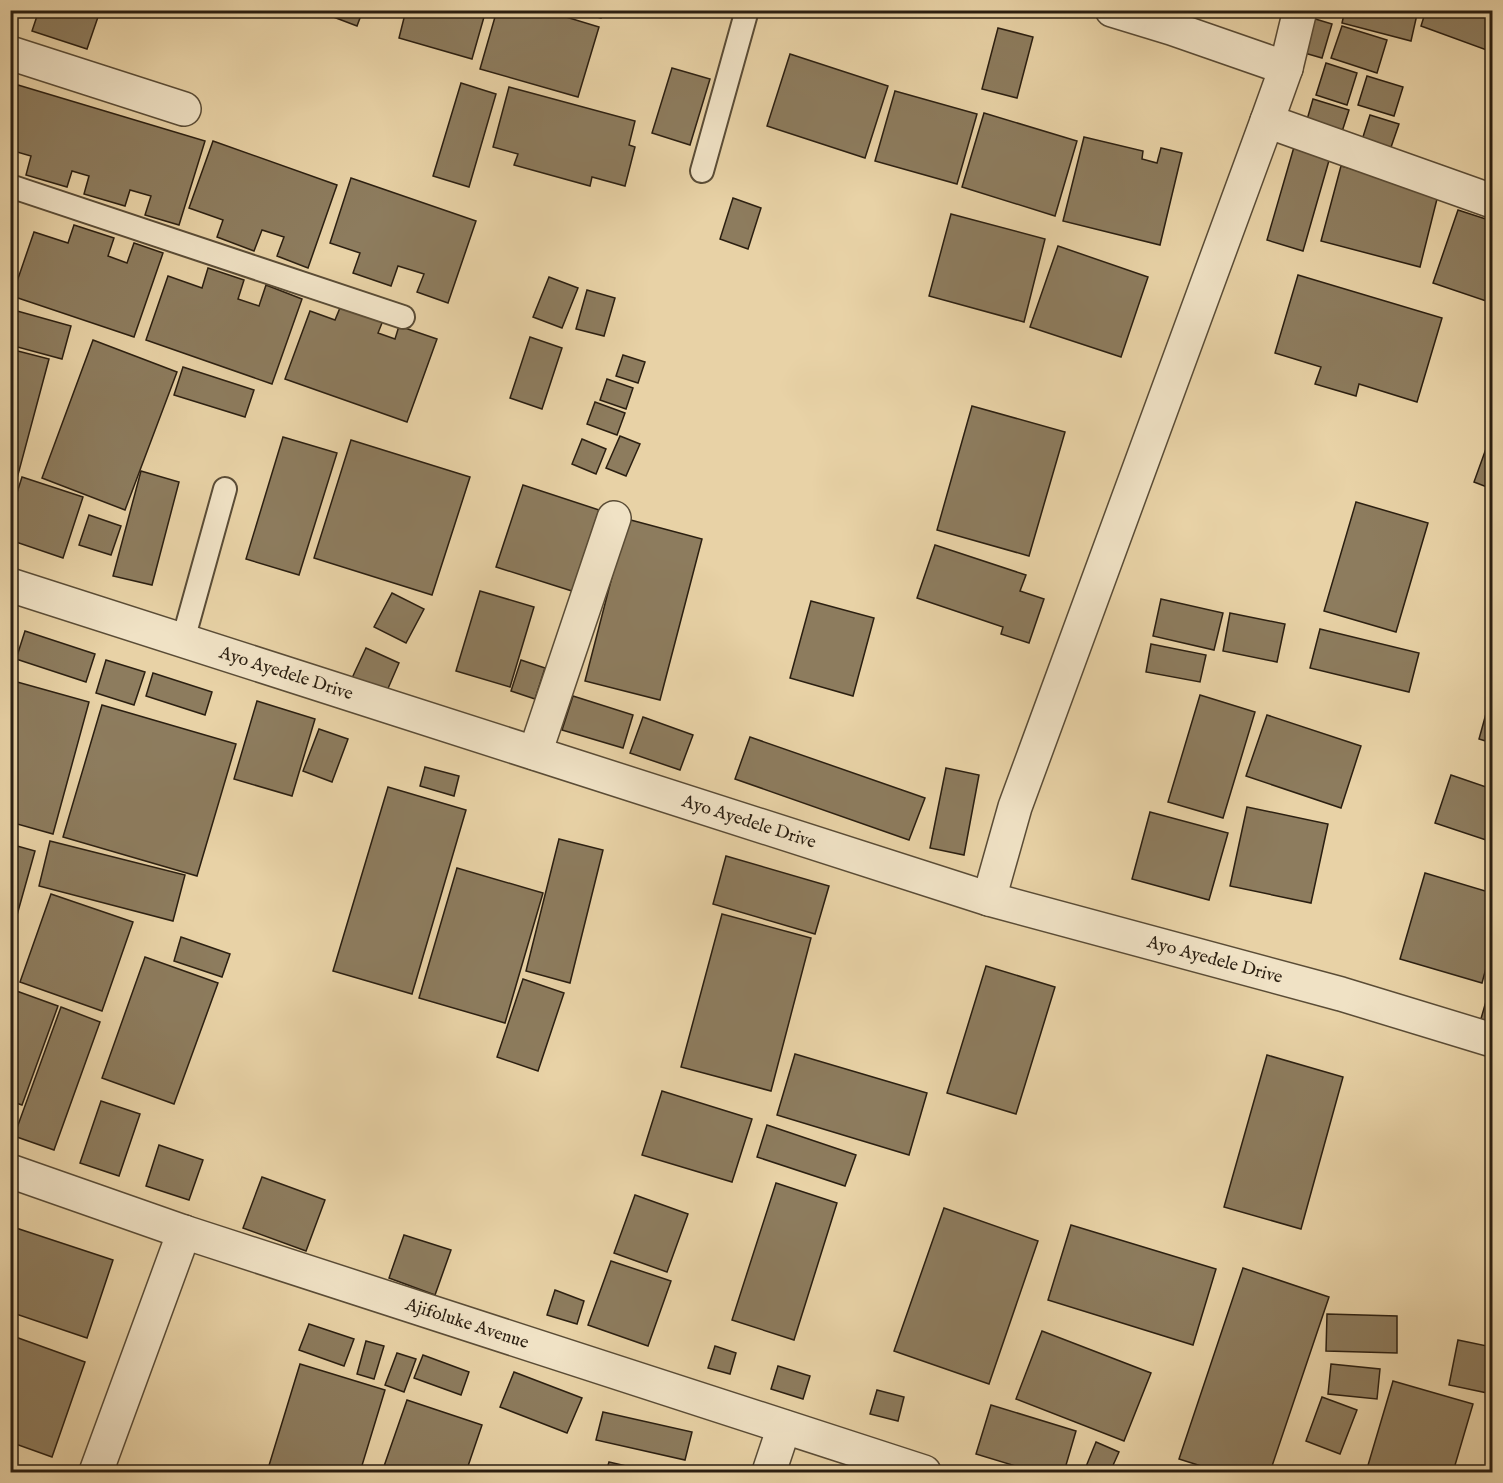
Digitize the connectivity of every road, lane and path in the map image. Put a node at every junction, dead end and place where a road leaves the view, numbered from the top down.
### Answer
1 (747, 10) edge
2 (1113, 10) edge
3 (1300, 10) edge
4 (10, 53) edge
5 (1286, 68) junction
6 (184, 109) dead end
7 (1268, 121) junction
8 (702, 171) dead end
9 (10, 186) edge
10 (1492, 201) edge
11 (403, 317) dead end
12 (225, 489) dead end
13 (614, 518) dead end
14 (10, 585) edge
15 (183, 640) junction
16 (535, 753) junction
17 (989, 899) junction
18 (1492, 1040) edge
19 (10, 1171) edge
20 (184, 1232) junction
21 (784, 1427) junction
22 (96, 1473) edge
23 (769, 1473) edge
24 (924, 1473) edge

1 - 8 lane
2 - 5 street
3 - 5 street
4 - 6 street
5 - 7 street
7 - 10 street
7 - 17 street
9 - 11 lane
12 - 15 lane
13 - 16 street
14 - 15 street, Ayo Ayedele Drive
15 - 16 street, Ayo Ayedele Drive
16 - 17 street, Ayo Ayedele Drive
17 - 18 street, Ayo Ayedele Drive
19 - 20 street, Ajifoluke Avenue
20 - 21 street, Ajifoluke Avenue
20 - 22 street
21 - 23 street
21 - 24 street, Ajifoluke Avenue

